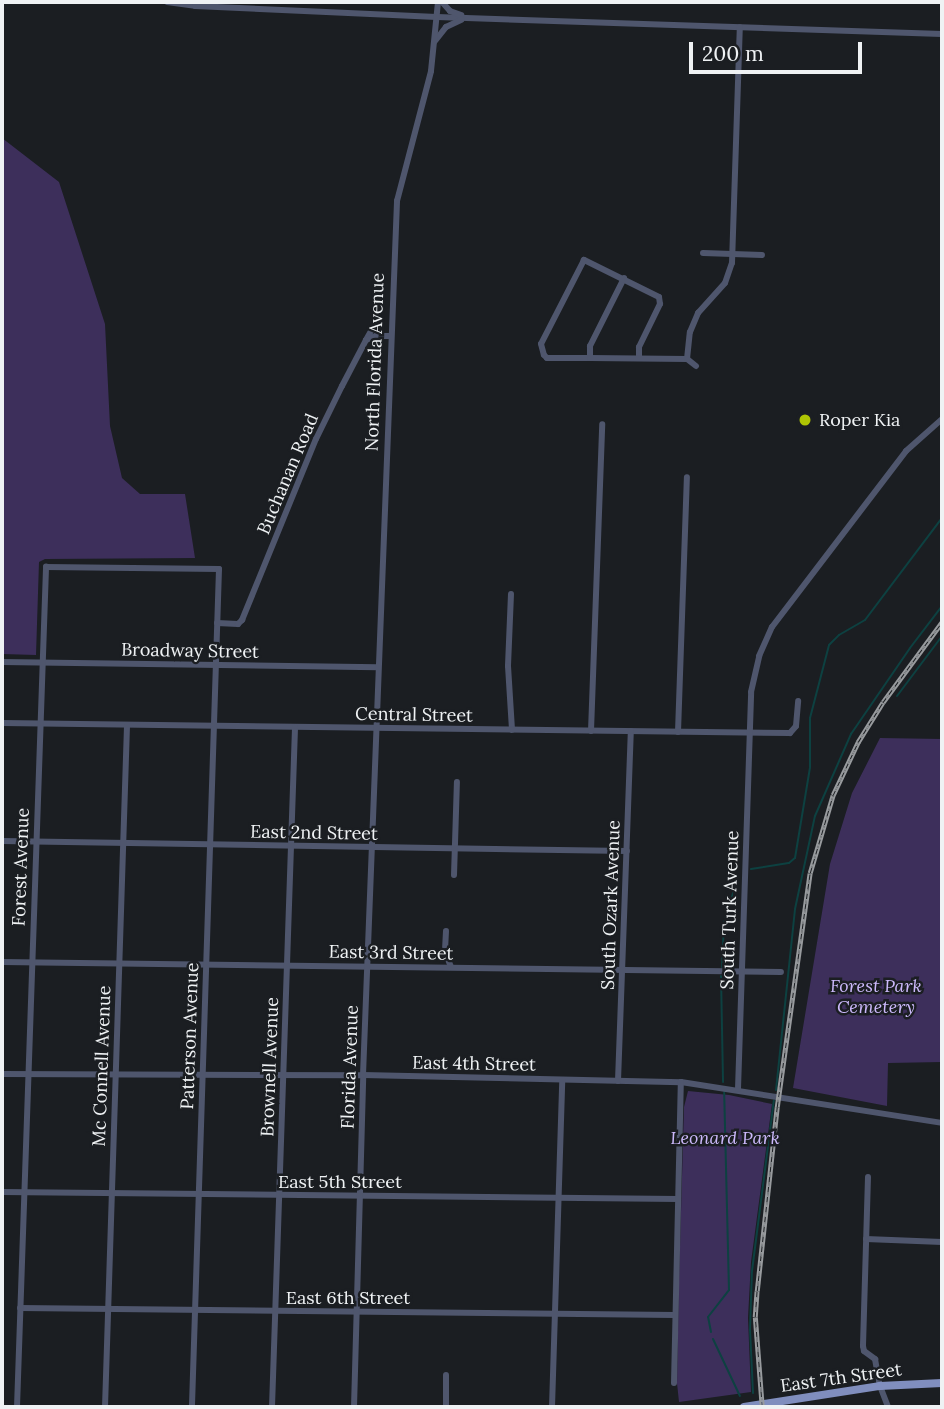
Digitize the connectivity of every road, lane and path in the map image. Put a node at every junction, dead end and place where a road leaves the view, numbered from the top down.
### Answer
1 (167, 2) edge
2 (440, 2) edge
3 (437, 17) junction
4 (473, 18) junction
5 (740, 27) junction
6 (942, 34) edge
7 (434, 43) junction
8 (703, 253) dead end
9 (732, 254) junction
10 (762, 255) dead end
11 (624, 278) junction
12 (372, 329) dead end
13 (390, 336) junction
14 (365, 342) junction
15 (590, 358) junction
16 (639, 358) junction
17 (687, 359) junction
18 (696, 366) dead end
19 (942, 419) edge
20 (602, 424) dead end
21 (687, 477) dead end
22 (219, 569) joint
23 (511, 594) dead end
24 (217, 623) junction
25 (2, 663) edge
26 (42, 663) junction
27 (215, 665) junction
28 (378, 667) junction
29 (798, 701) dead end
30 (2, 723) edge
31 (39, 724) junction
32 (127, 725) junction
33 (215, 726) junction
34 (295, 727) junction
35 (376, 728) junction
36 (512, 730) junction
37 (591, 731) junction
38 (631, 731) junction
39 (678, 732) junction
40 (750, 732) junction
41 (457, 782) dead end
42 (2, 841) edge
43 (36, 841) junction
44 (123, 844) junction
45 (210, 845) junction
46 (291, 846) junction
47 (372, 848) junction
48 (455, 849) junction
49 (627, 851) junction
50 (454, 875) dead end
51 (446, 931) dead end
52 (2, 962) edge
53 (32, 962) junction
54 (120, 964) junction
55 (207, 965) junction
56 (288, 965) junction
57 (368, 967) junction
58 (451, 967) junction
59 (622, 970) junction
60 (742, 972) junction
61 (781, 972) dead end
62 (2, 1074) edge
63 (27, 1074) junction
64 (363, 1075) junction
65 (115, 1076) junction
66 (284, 1076) junction
67 (202, 1077) junction
68 (562, 1080) junction
69 (618, 1081) junction
70 (681, 1082) junction
71 (738, 1089) junction
72 (942, 1122) edge
73 (868, 1177) dead end
74 (2, 1192) edge
75 (23, 1192) junction
76 (111, 1193) junction
77 (198, 1194) junction
78 (281, 1195) junction
79 (360, 1196) junction
80 (558, 1197) junction
81 (678, 1199) junction
82 (866, 1239) junction
83 (942, 1242) edge
84 (20, 1308) junction
85 (108, 1310) junction
86 (195, 1310) junction
87 (275, 1311) junction
88 (356, 1312) junction
89 (554, 1313) junction
90 (675, 1315) junction
91 (446, 1376) dead end
92 (942, 1382) edge
93 (674, 1383) dead end
94 (880, 1386) junction
95 (17, 1407) edge
96 (104, 1407) edge
97 (192, 1407) edge
98 (272, 1407) edge
99 (354, 1407) edge
100 (446, 1407) edge
101 (552, 1407) edge
102 (744, 1407) edge
103 (888, 1407) edge

1 - 3 street
2 - 3 street, North Florida Avenue
2 - 4 street
3 - 4 street
3 - 7 street, North Florida Avenue
4 - 5 street
4 - 7 street
5 - 6 street
5 - 9 street
7 - 13 street, North Florida Avenue
8 - 9 street
9 - 10 street
9 - 17 street
11 - 15 street
11 - 15 street
11 - 16 street
12 - 14 street
13 - 14 street
13 - 28 street, North Florida Avenue
14 - 24 street, Buchanan Road
15 - 16 street
16 - 17 street
17 - 18 street
19 - 40 street, South Turk Avenue
20 - 37 street
21 - 39 street
22 - 24 street, Patterson Avenue
22 - 26 street, Forest Avenue
23 - 36 street
24 - 27 street, Patterson Avenue
25 - 26 street, Broadway Street
26 - 27 street, Broadway Street
26 - 31 street, Forest Avenue
27 - 28 street, Broadway Street
27 - 33 street, Patterson Avenue
28 - 35 street, North Florida Avenue
29 - 40 street, Central Street
30 - 31 street, Central Street
31 - 32 street, Central Street
31 - 43 street, Forest Avenue
32 - 33 street, Central Street
32 - 44 street, Mc Connell Avenue
33 - 34 street, Central Street
33 - 45 street, Patterson Avenue
34 - 35 street, Central Street
34 - 46 street, Brownell Avenue
35 - 36 street, Central Street
35 - 47 street, Florida Avenue
36 - 37 street, Central Street
37 - 38 street, Central Street
38 - 39 street, Central Street
38 - 49 street, South Ozark Avenue
39 - 40 street, Central Street
40 - 60 street, South Turk Avenue
41 - 48 street
42 - 43 street, East 2nd Street
43 - 44 street, East 2nd Street
43 - 53 street, Forest Avenue
44 - 45 street, East 2nd Street
44 - 54 street, Mc Connell Avenue
45 - 46 street, East 2nd Street
45 - 55 street, Patterson Avenue
46 - 47 street, East 2nd Street
46 - 56 street, Brownell Avenue
47 - 48 street, East 2nd Street
47 - 57 street, Florida Avenue
48 - 49 street, East 2nd Street
48 - 50 street
49 - 59 street, South Ozark Avenue
51 - 58 street
52 - 53 street, East 3rd Street
53 - 54 street, East 3rd Street
53 - 63 street, Forest Avenue
54 - 55 street, East 3rd Street
54 - 65 street, Mc Connell Avenue
55 - 56 street, East 3rd Street
55 - 67 street, Patterson Avenue
56 - 57 street, East 3rd Street
56 - 66 street, Brownell Avenue
57 - 58 street, East 3rd Street
57 - 64 street, Florida Avenue
58 - 59 street, East 3rd Street
59 - 60 street, East 3rd Street
59 - 69 street, South Ozark Avenue
60 - 61 street, East 3rd Street
60 - 71 street, South Turk Avenue
62 - 63 street, East 4th Street
63 - 65 street, East 4th Street
63 - 75 street, Forest Avenue
64 - 66 street, East 4th Street
64 - 68 street, East 4th Street
64 - 79 street, Florida Avenue
65 - 67 street, East 4th Street
65 - 76 street, Mc Connell Avenue
66 - 67 street, East 4th Street
66 - 78 street, Brownell Avenue
67 - 77 street, Patterson Avenue
68 - 69 street, East 4th Street
68 - 80 street
69 - 70 street, East 4th Street
70 - 71 street, East 4th Street
70 - 81 street
71 - 72 street, East 4th Street
73 - 82 street
74 - 75 street, East 5th Street
75 - 76 street, East 5th Street
75 - 84 street, Forest Avenue
76 - 77 street, East 5th Street
76 - 85 street, Mc Connell Avenue
77 - 78 street, East 5th Street
77 - 86 street, Patterson Avenue
78 - 79 street, East 5th Street
78 - 87 street, Brownell Avenue
79 - 80 street, East 5th Street
79 - 88 street, Florida Avenue
80 - 81 street, East 5th Street
80 - 89 street
81 - 90 street
82 - 83 street
82 - 94 street
84 - 85 street, East 6th Street
84 - 95 street, Forest Avenue
85 - 86 street, East 6th Street
85 - 96 street, Mc Connell Avenue
86 - 87 street, East 6th Street
86 - 97 street, Patterson Avenue
87 - 88 street, East 6th Street
87 - 98 street, Brownell Avenue
88 - 89 street, East 6th Street
88 - 99 street, Florida Avenue
89 - 90 street, East 6th Street
89 - 101 street
90 - 93 street
91 - 100 street
92 - 94 main road, East 7th Street
94 - 102 main road, East 7th Street
94 - 103 street

